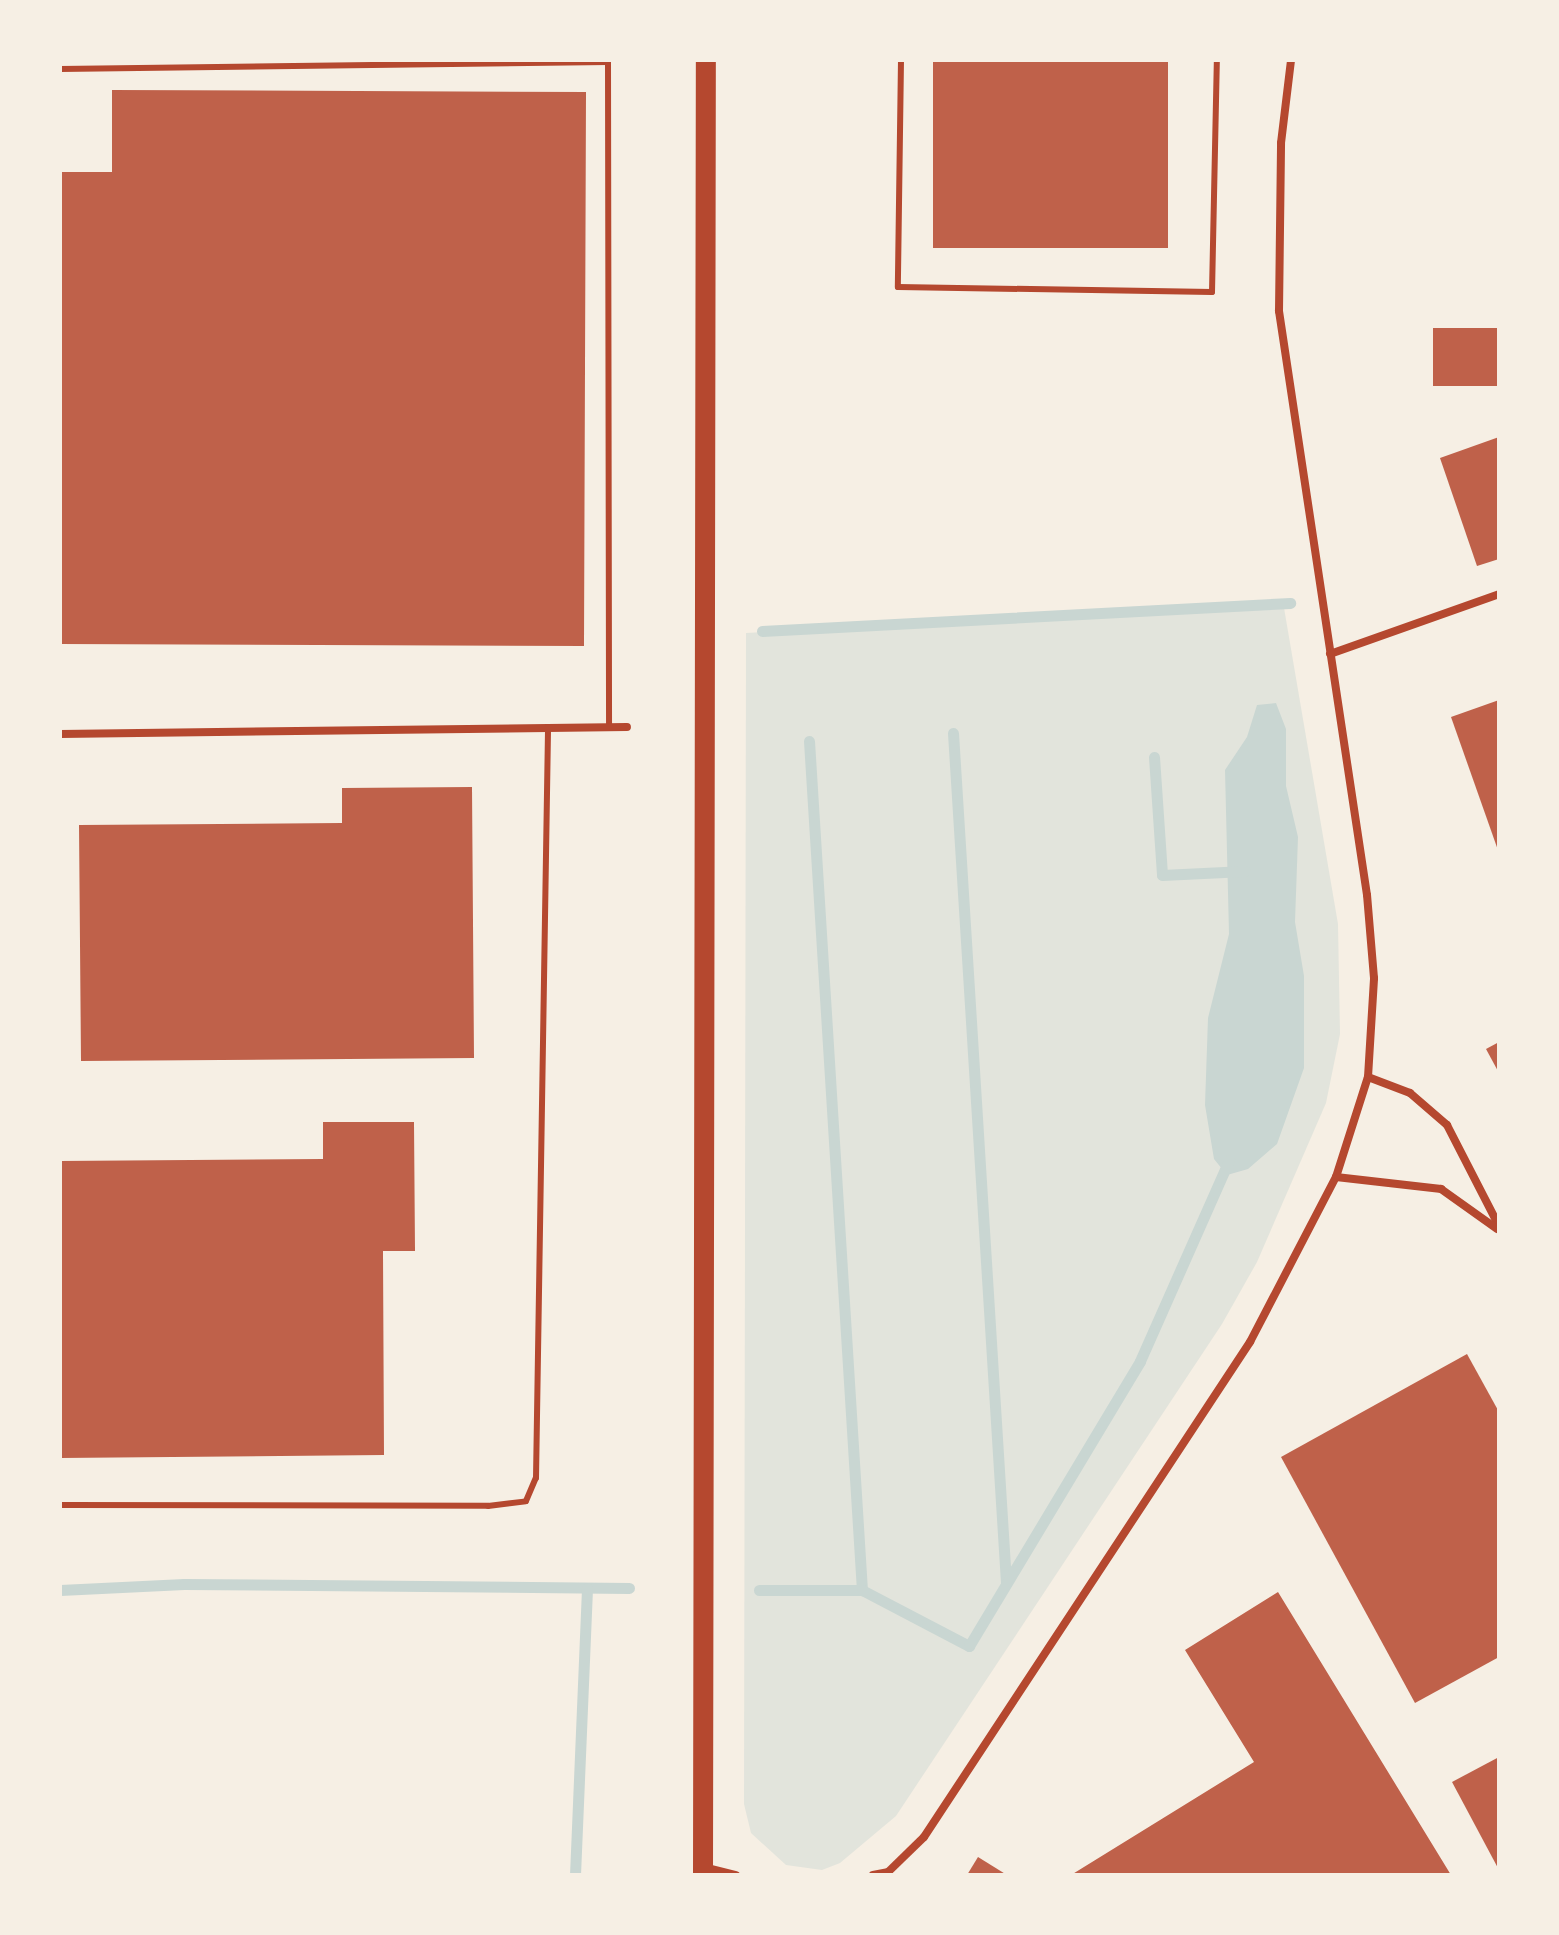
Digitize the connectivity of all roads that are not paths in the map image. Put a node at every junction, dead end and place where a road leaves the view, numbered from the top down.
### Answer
1 (706, 60) edge
2 (901, 60) edge
3 (1217, 60) edge
4 (1291, 60) edge
5 (60, 69) edge
6 (1499, 594) edge
7 (1330, 654) junction
8 (548, 727) junction
9 (609, 727) junction
10 (627, 727) dead end
11 (60, 734) edge
12 (1368, 1077) junction
13 (1336, 1177) junction
14 (1499, 1228) edge
15 (60, 1505) edge
16 (703, 1871) edge
17 (887, 1873) edge
18 (736, 1875) edge
19 (873, 1875) edge

1 - 16 main road
2 - 3 lane
4 - 7 street
5 - 9 lane
6 - 7 street
7 - 12 street
8 - 9 street
8 - 11 street
8 - 15 lane
9 - 10 street
12 - 13 street
12 - 14 street
13 - 14 street
13 - 17 street
16 - 18 street
17 - 19 street

